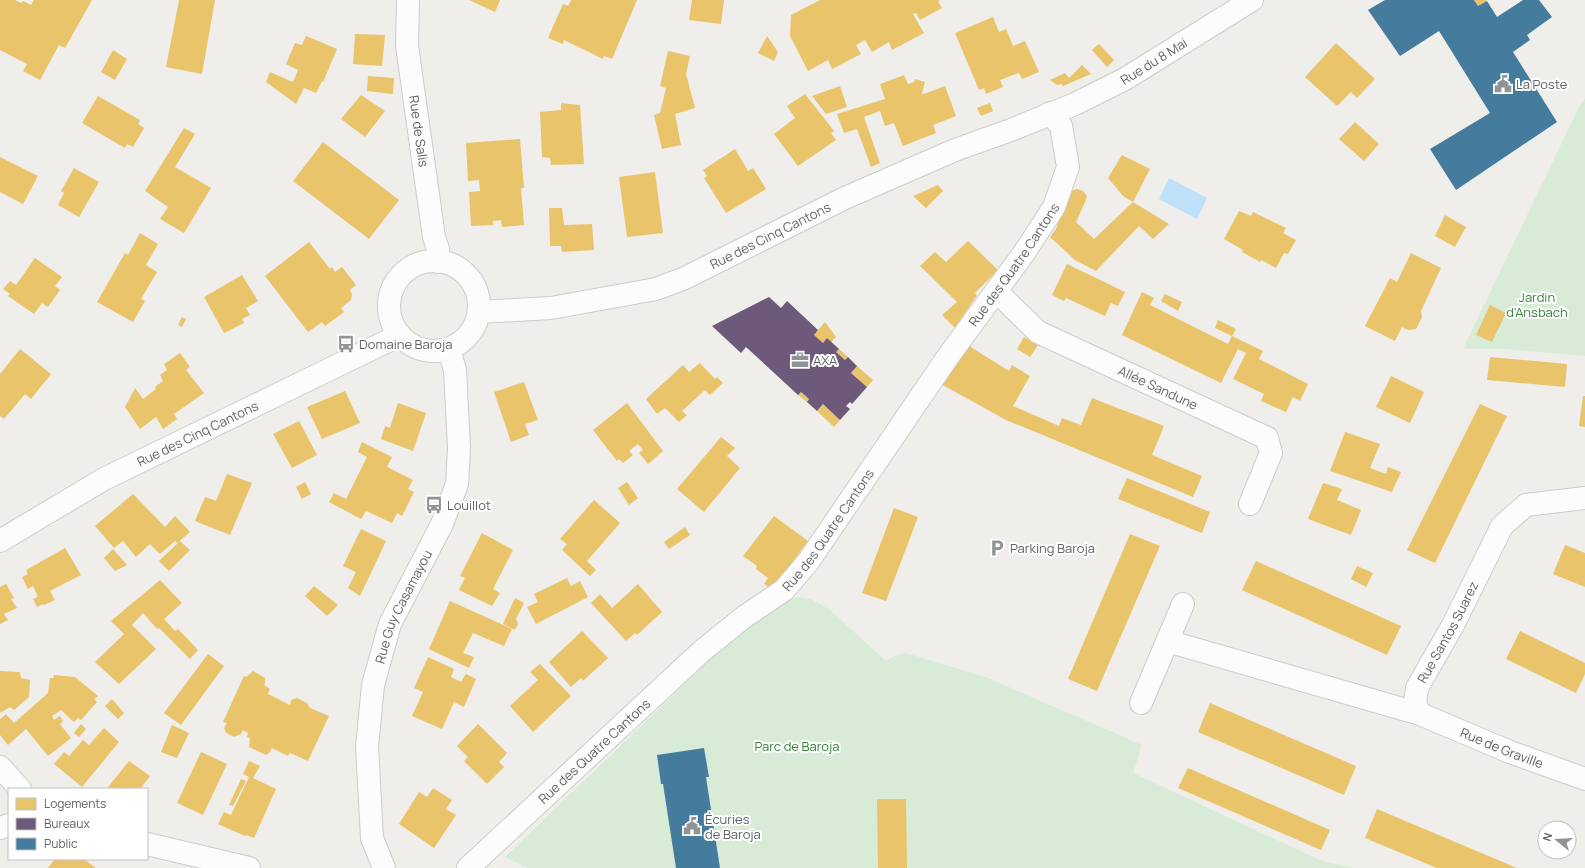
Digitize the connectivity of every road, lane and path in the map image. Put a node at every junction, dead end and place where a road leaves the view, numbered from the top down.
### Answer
1 (408, 0) edge
2 (1252, 0) edge
3 (1050, 113) junction
4 (438, 262) junction
5 (996, 292) junction
6 (479, 312) junction
7 (400, 335) junction
8 (449, 349) junction
9 (1585, 498) edge
10 (1250, 504) dead end
11 (0, 541) edge
12 (1183, 604) dead end
13 (1167, 641) junction
14 (1140, 703) dead end
15 (1420, 714) junction
16 (0, 767) edge
17 (1585, 780) edge
18 (19, 788) edge
19 (148, 844) edge
20 (249, 868) edge
21 (384, 868) edge
22 (468, 868) edge

1 - 4 street, Rue de Salis
2 - 3 street, Rue du 8 Mai
3 - 5 street, Rue des Quatre Cantons
3 - 6 street, Rue des Cinq Cantons
4 - 6 street
4 - 7 street
5 - 10 street, Allée Sandune
5 - 22 street, Rue des Quatre Cantons
6 - 8 street
7 - 8 street
7 - 11 street, Rue des Cinq Cantons
8 - 21 street, Rue Guy Casamayou
9 - 15 street, Rue Santos Suarez
12 - 13 street
13 - 14 street
13 - 15 street
15 - 17 street, Rue de Graville
16 - 18 street
19 - 20 street

